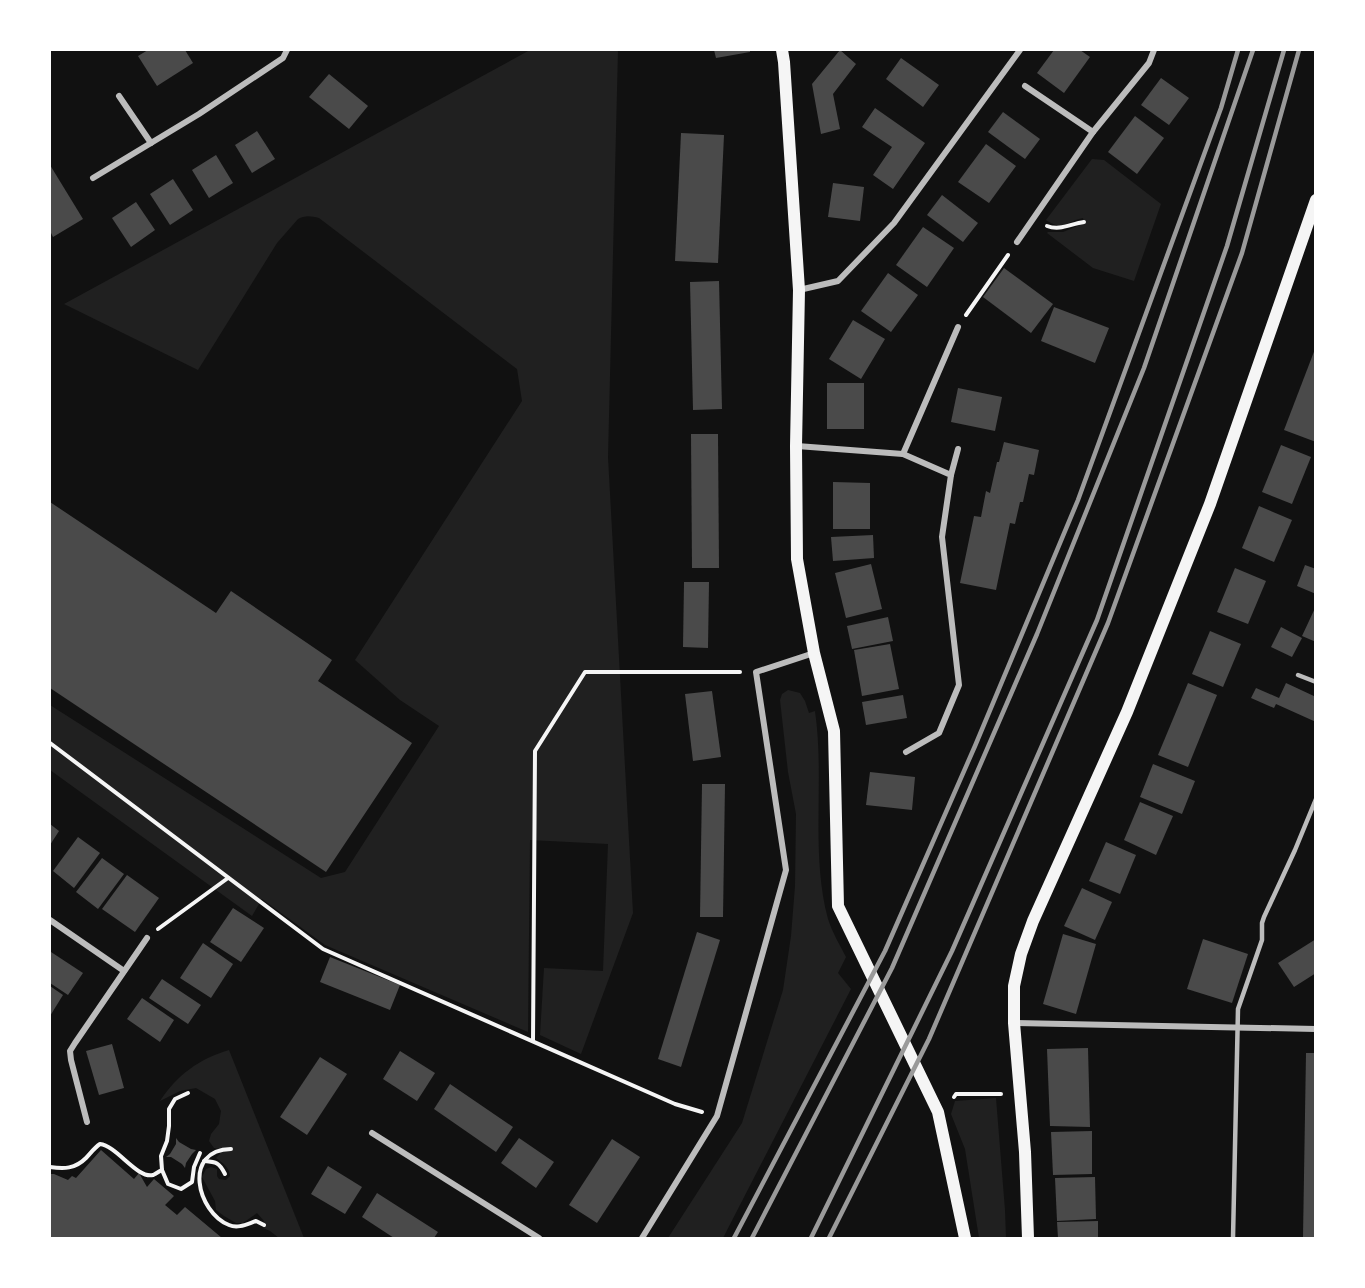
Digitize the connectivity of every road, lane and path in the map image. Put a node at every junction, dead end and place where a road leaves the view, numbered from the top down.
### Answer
1 (287, 50) edge
2 (782, 50) edge
3 (1020, 50) edge
4 (1154, 50) edge
5 (1025, 86) dead end
6 (119, 96) dead end
7 (1093, 132) junction
8 (151, 143) junction
9 (93, 178) dead end
10 (1316, 200) edge
11 (1032, 221) junction
12 (1084, 222) dead end
13 (1017, 242) joint
14 (799, 290) junction
15 (958, 327) joint
16 (796, 446) junction
17 (958, 448) dead end
18 (903, 454) junction
19 (951, 475) junction
20 (814, 653) junction
21 (756, 672) junction
22 (1298, 675) dead end
23 (1316, 682) edge
24 (50, 743) edge
25 (906, 752) dead end
26 (1316, 799) edge
27 (228, 878) junction
28 (50, 920) edge
29 (147, 938) joint
30 (124, 971) junction
31 (1014, 1023) junction
32 (1238, 1026) junction
33 (1316, 1029) edge
34 (533, 1042) junction
35 (188, 1093) dead end
36 (1020, 1094) junction
37 (938, 1112) junction
38 (717, 1116) junction
39 (87, 1122) dead end
40 (372, 1133) dead end
41 (231, 1149) dead end
42 (200, 1153) dead end
43 (204, 1161) junction
44 (50, 1167) edge
45 (162, 1170) junction
46 (225, 1174) dead end
47 (198, 1178) junction
48 (192, 1182) junction
49 (264, 1225) dead end
50 (540, 1239) edge
51 (642, 1239) edge
52 (965, 1239) edge
53 (1028, 1239) edge
54 (1233, 1239) edge

1 - 8 street
2 - 14 main road
3 - 14 street
4 - 7 street
5 - 7 street
6 - 8 street
7 - 11 street
8 - 9 street
10 - 31 main road
11 - 12 path
11 - 13 street
13 - 15 path
14 - 16 main road
15 - 18 street
16 - 18 street
16 - 20 main road
17 - 19 street
18 - 19 street
19 - 25 street
20 - 21 street
20 - 37 main road
21 - 34 path
21 - 38 street
22 - 23 lane
24 - 27 path
26 - 32 lane
27 - 29 path
27 - 34 path
28 - 30 street
29 - 30 street
30 - 39 street
31 - 32 street
31 - 36 main road
32 - 33 street
32 - 54 lane
34 - 38 path
35 - 45 path
36 - 37 path
36 - 53 main road
37 - 52 main road
38 - 51 street
40 - 50 street
41 - 43 path
42 - 48 path
43 - 46 path
43 - 47 path
44 - 45 path
45 - 48 path
47 - 48 path
47 - 49 path

